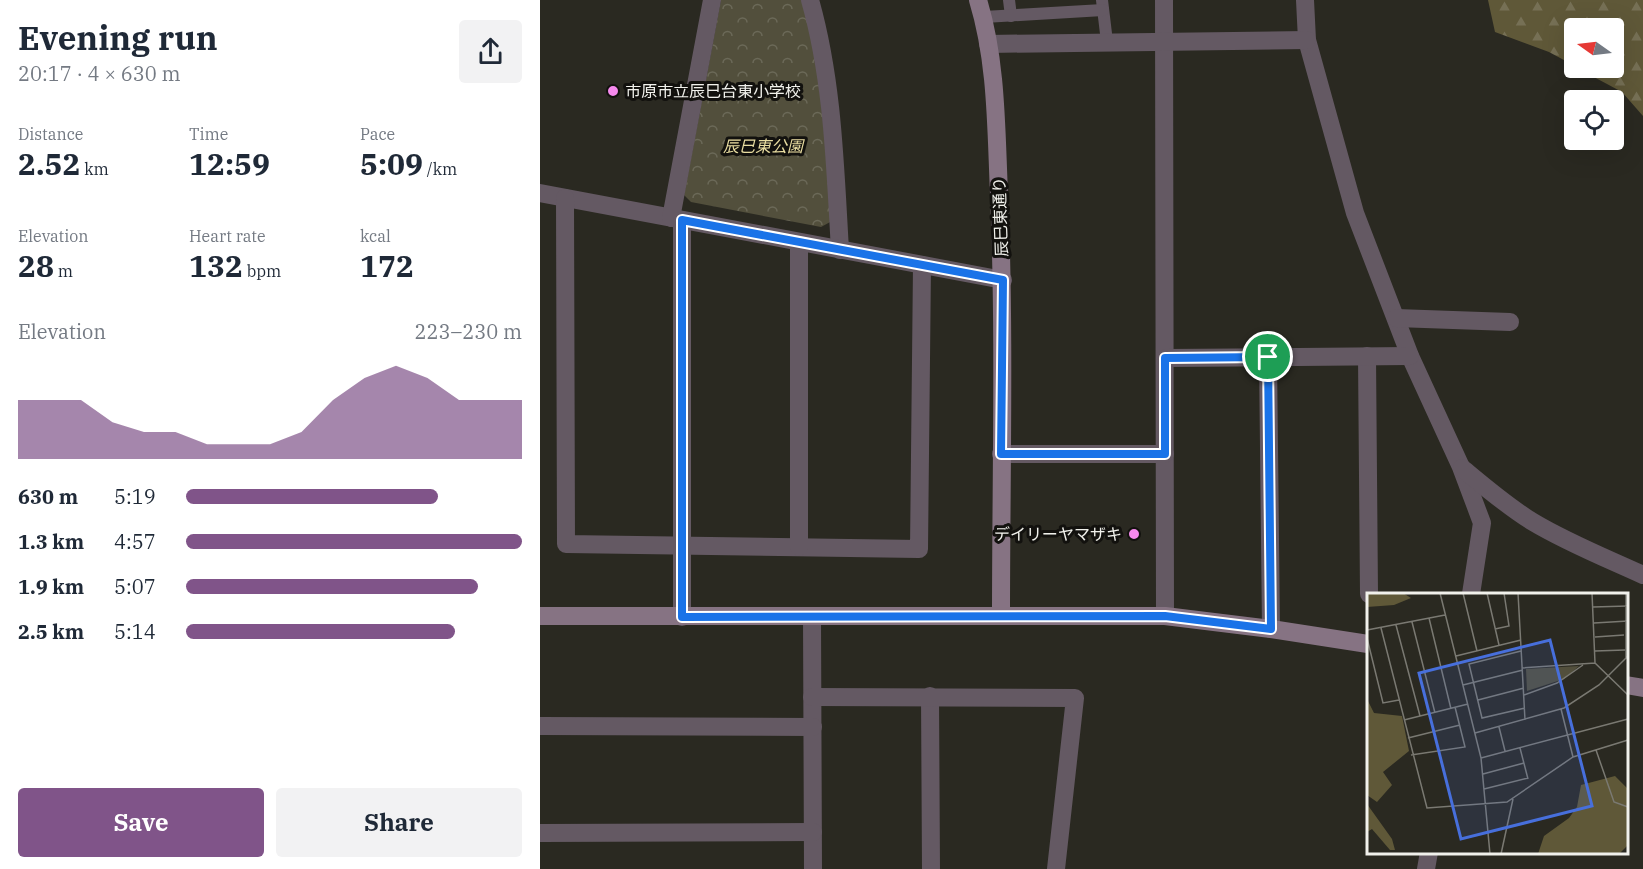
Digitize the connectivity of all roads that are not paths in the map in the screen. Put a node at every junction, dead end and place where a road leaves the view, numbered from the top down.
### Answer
1 (712, 0) edge
2 (810, 0) edge
3 (1010, 0) edge
4 (1164, 0) edge
5 (1305, 0) edge
6 (1102, 5) edge
7 (981, 9) edge
8 (1011, 16) junction
9 (1308, 40) junction
10 (1165, 41) junction
11 (1107, 42) junction
12 (988, 44) junction
13 (540, 193) edge
14 (565, 198) junction
15 (677, 219) junction
16 (799, 242) junction
17 (840, 250) junction
18 (922, 265) junction
19 (1003, 280) junction
20 (1396, 318) junction
21 (1510, 322) dead end
22 (1367, 356) junction
23 (1410, 356) junction
24 (1268, 357) junction
25 (1165, 358) junction
26 (1001, 454) junction
27 (1165, 454) junction
28 (1461, 467) junction
29 (681, 546) junction
30 (799, 547) junction
31 (1643, 575) edge
32 (1369, 593) edge
33 (1471, 593) edge
34 (540, 616) edge
35 (1001, 616) junction
36 (1165, 616) junction
37 (682, 617) junction
38 (812, 617) junction
39 (1271, 629) junction
40 (1367, 644) edge
41 (1628, 685) edge
42 (1643, 688) edge
43 (930, 696) junction
44 (812, 697) junction
45 (540, 726) edge
46 (813, 727) junction
47 (813, 832) junction
48 (540, 833) edge
49 (1429, 854) edge
50 (813, 869) edge
51 (931, 869) edge
52 (1056, 869) edge
53 (1426, 869) edge

1 - 15 street
2 - 17 street
3 - 8 lane
4 - 10 street
5 - 9 street
6 - 8 lane
6 - 11 lane
7 - 8 lane
7 - 12 street, 辰巳東通り
9 - 10 street
9 - 20 street
10 - 11 street
10 - 25 street
11 - 12 street
12 - 19 street, 辰巳東通り
13 - 14 street
14 - 15 street
14 - 29 street
15 - 16 street
15 - 29 street
16 - 17 street
16 - 30 street
17 - 18 street
18 - 19 street
18 - 30 street
19 - 26 street, 辰巳東通り
20 - 21 street
20 - 23 street
22 - 23 street
22 - 24 street
22 - 32 street
23 - 28 street
24 - 25 street
24 - 39 street
25 - 27 street
26 - 27 street
26 - 35 street, 辰巳東通り
27 - 36 street
28 - 31 street
28 - 33 street
29 - 30 street
29 - 37 street
34 - 37 street
35 - 36 street
35 - 38 street
36 - 39 street
37 - 38 street
38 - 44 street
39 - 40 street
41 - 42 street
43 - 44 street
43 - 51 street
43 - 52 street
44 - 46 street
45 - 46 street
46 - 47 street
47 - 48 street
47 - 50 street
49 - 53 street

